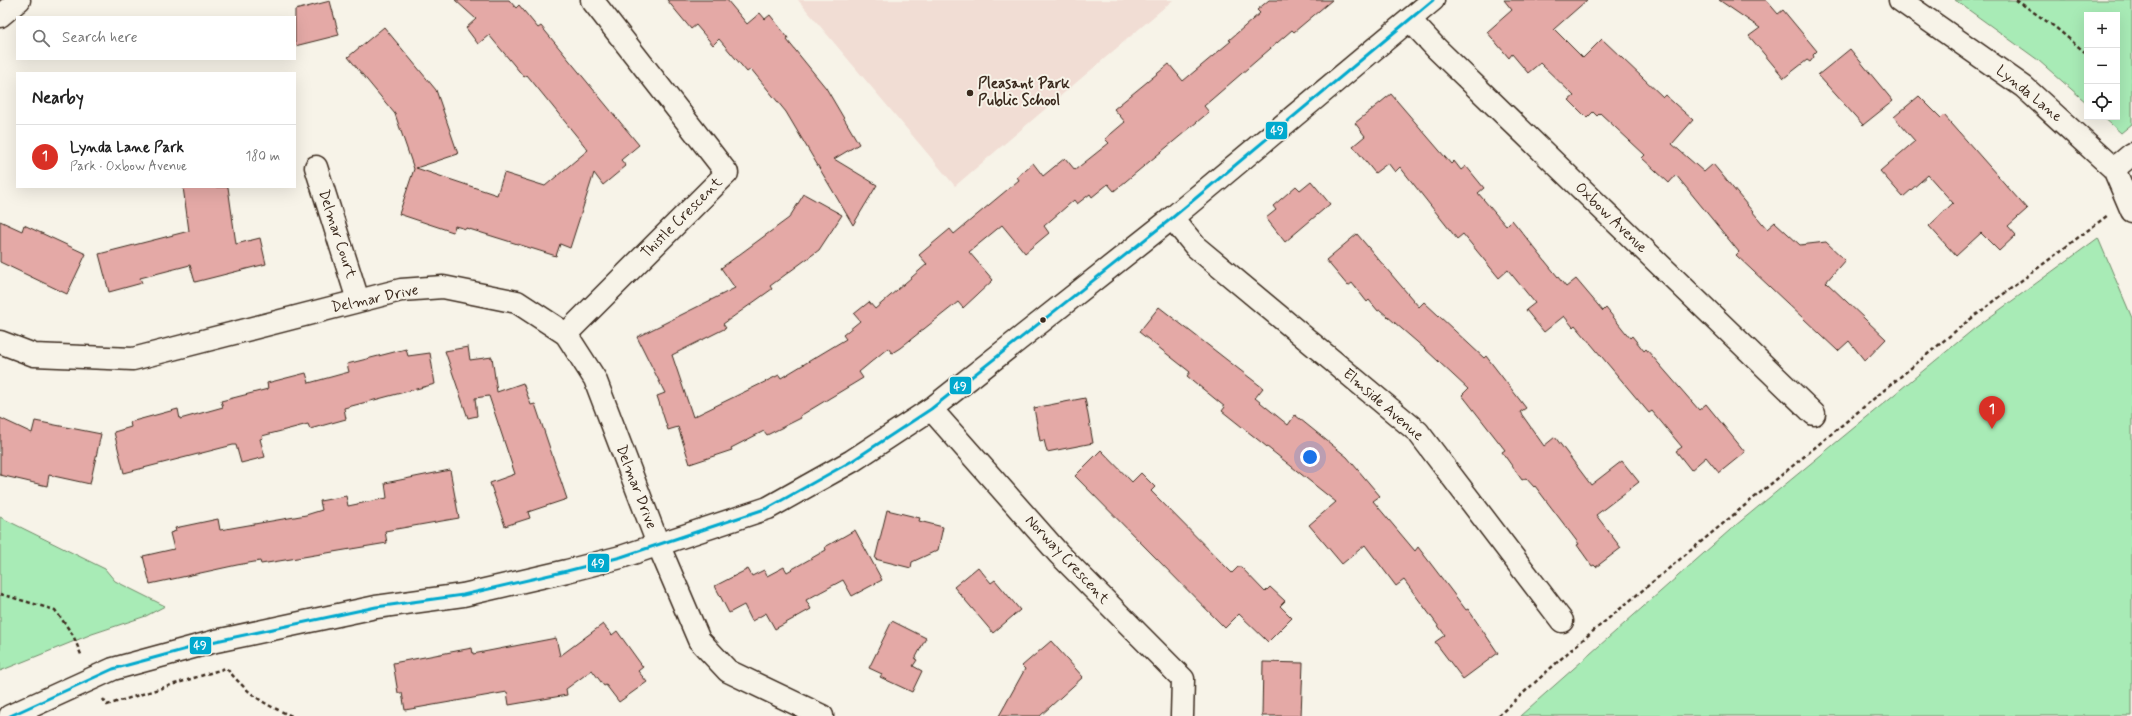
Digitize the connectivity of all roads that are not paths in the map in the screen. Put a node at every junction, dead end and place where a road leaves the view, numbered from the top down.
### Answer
1 (19, 0) edge
2 (592, 0) edge
3 (1433, 0) edge
4 (1900, 0) edge
5 (0, 16) edge
6 (1410, 20) junction
7 (2132, 154) edge
8 (316, 167) dead end
9 (2114, 169) junction
10 (2130, 207) edge
11 (1172, 218) junction
12 (358, 300) junction
13 (566, 334) junction
14 (0, 342) edge
15 (931, 409) junction
16 (1814, 414) dead end
17 (658, 544) junction
18 (1562, 621) dead end
19 (10, 716) edge
20 (822, 716) edge
21 (1182, 716) edge

1 - 5 street
2 - 13 street, Thistle Crescent
3 - 6 street
4 - 9 street, Lynda Lane
6 - 11 street
6 - 16 street, Oxbow Avenue
7 - 9 street
8 - 12 street, Delmar Court
9 - 10 street, Lynda Lane
11 - 15 street
11 - 18 street, Elmside Avenue
12 - 13 street, Delmar Drive
12 - 14 street, Delmar Drive
13 - 17 street, Delmar Drive
15 - 17 street
15 - 21 street, Norway Crescent
17 - 19 street
17 - 20 street

